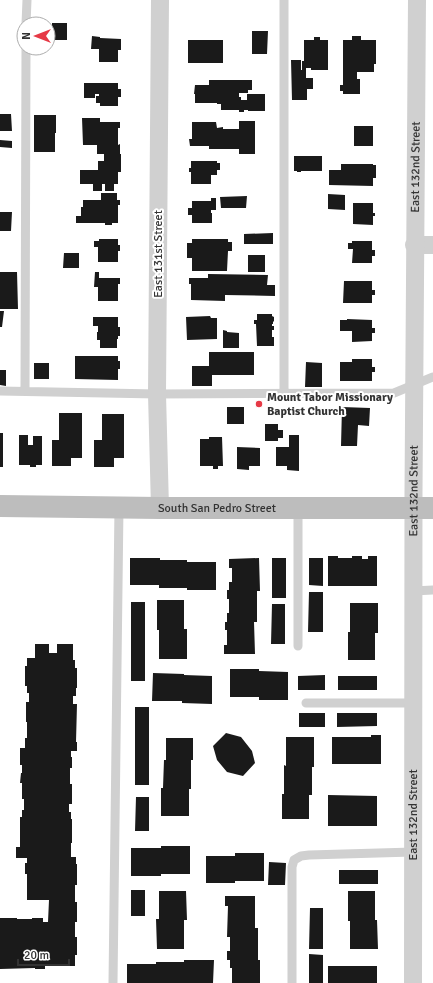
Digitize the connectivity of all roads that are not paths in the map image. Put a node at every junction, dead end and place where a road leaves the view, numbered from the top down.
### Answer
1 (26, 0) edge
2 (160, 0) edge
3 (284, 0) edge
4 (417, 0) edge
5 (26, 16) edge
6 (26, 56) edge
7 (414, 245) junction
8 (433, 245) edge
9 (433, 377) edge
10 (414, 385) junction
11 (0, 391) edge
12 (25, 391) junction
13 (157, 394) junction
14 (284, 394) junction
15 (0, 506) edge
16 (119, 507) junction
17 (160, 508) junction
18 (298, 508) junction
19 (423, 508) edge
20 (433, 590) edge
21 (413, 591) junction
22 (298, 646) dead end
23 (306, 703) dead end
24 (413, 703) junction
25 (413, 852) junction
26 (113, 983) edge
27 (292, 983) edge
28 (413, 983) edge

1 - 5 lane
2 - 13 street, East 131st Street
3 - 14 lane
4 - 7 street, East 132nd Street
6 - 12 lane
7 - 8 street
7 - 10 street, East 132nd Street
9 - 10 lane
10 - 14 lane
10 - 19 street, East 132nd Street
11 - 12 lane
12 - 13 lane
13 - 14 lane
13 - 17 street, East 131st Street
15 - 16 street, South San Pedro Street
16 - 17 street, South San Pedro Street
16 - 26 lane
17 - 18 street, South San Pedro Street
18 - 19 street, South San Pedro Street
18 - 22 lane
19 - 21 street, East 132nd Street
20 - 21 lane
21 - 24 street, East 132nd Street
23 - 24 lane
24 - 25 street, East 132nd Street
25 - 27 lane
25 - 28 street, East 132nd Street

